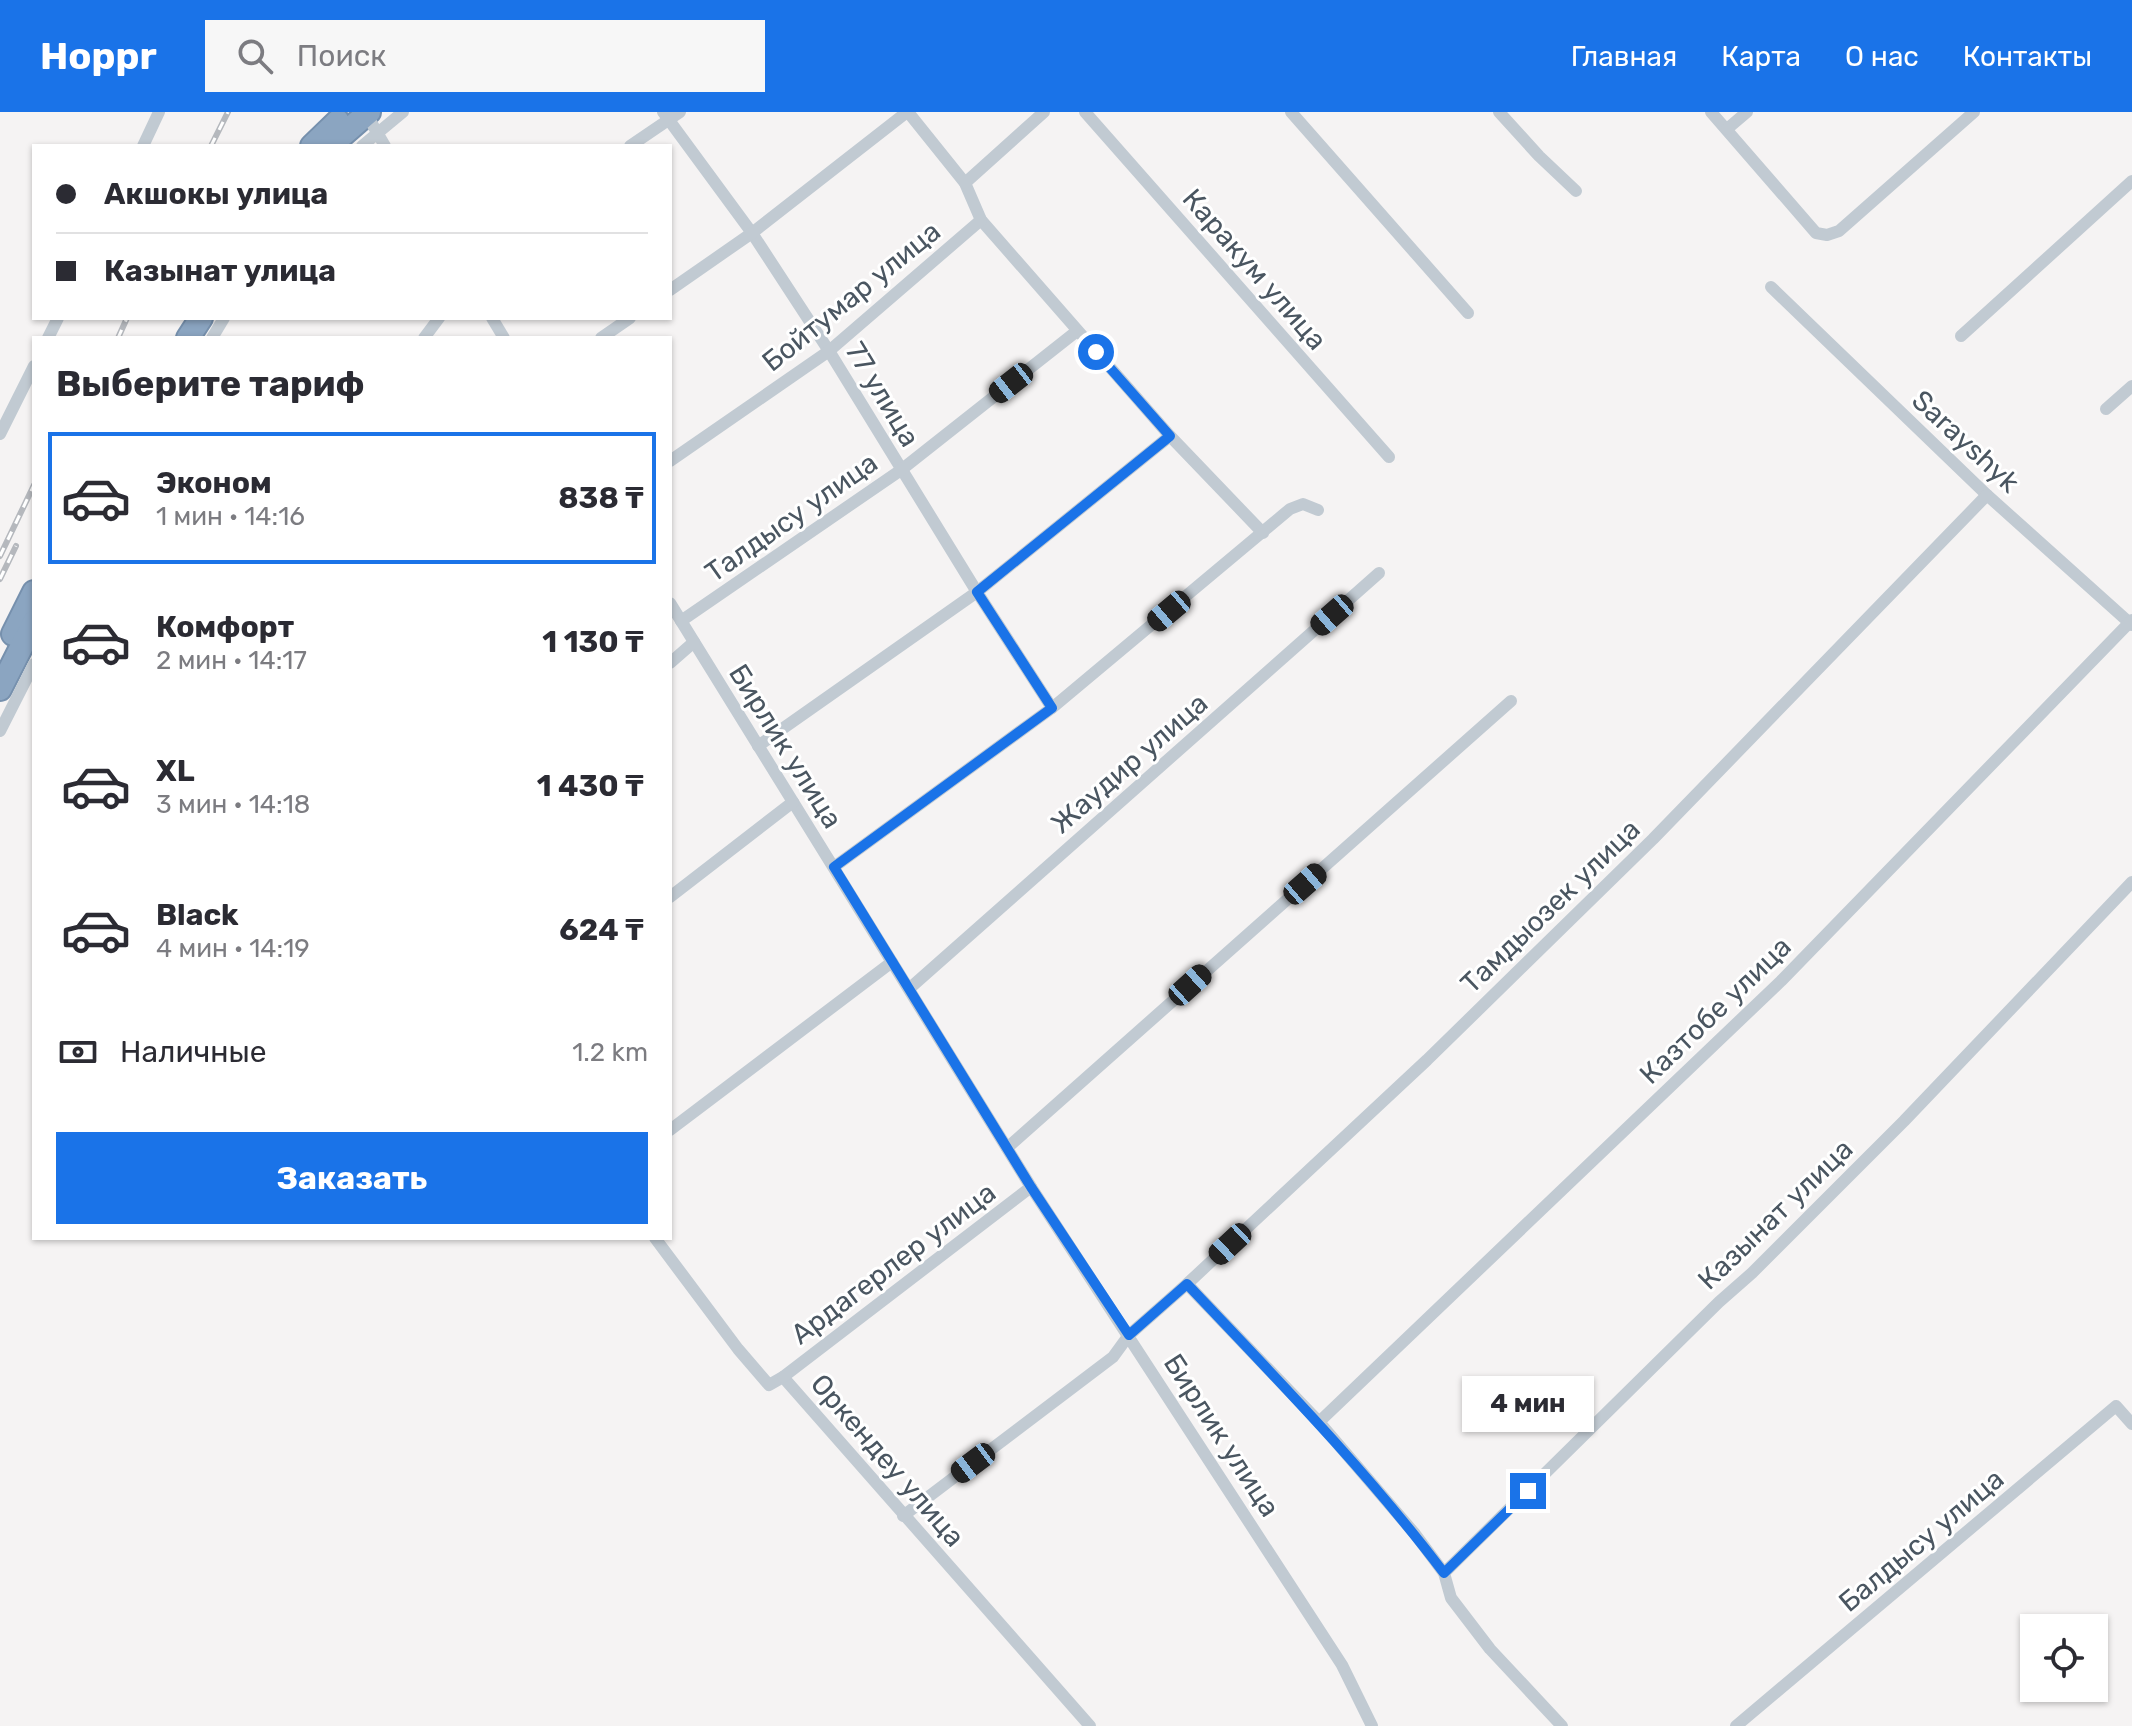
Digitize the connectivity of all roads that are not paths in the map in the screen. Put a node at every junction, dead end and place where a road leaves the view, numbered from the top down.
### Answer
1 (159, 112) edge
2 (403, 112) edge
3 (680, 112) edge
4 (908, 112) edge
5 (1044, 112) edge
6 (1085, 112) edge
7 (1291, 112) edge
8 (1499, 112) edge
9 (1711, 112) edge
10 (1747, 112) edge
11 (1974, 112) edge
12 (666, 116) edge
13 (365, 117) edge
14 (1727, 129) junction
15 (144, 144) edge
16 (316, 144) edge
17 (332, 144) edge
18 (362, 144) edge
19 (384, 144) edge
20 (632, 144) edge
21 (2132, 181) edge
22 (965, 183) junction
23 (1576, 191) dead end
24 (981, 220) junction
25 (752, 233) junction
26 (1771, 287) dead end
27 (672, 289) edge
28 (1468, 313) dead end
29 (627, 320) edge
30 (1077, 331) junction
31 (604, 336) edge
32 (1961, 336) dead end
33 (829, 351) junction
34 (32, 370) edge
35 (2132, 386) edge
36 (2106, 409) dead end
37 (0, 434) edge
38 (1170, 436) junction
39 (1389, 457) dead end
40 (672, 460) edge
41 (901, 470) junction
42 (1987, 495) junction
43 (1318, 510) dead end
44 (1263, 533) junction
45 (1379, 573) dead end
46 (977, 592) junction
47 (32, 596) edge
48 (672, 606) edge
49 (681, 621) junction
50 (2131, 622) edge
51 (32, 626) edge
52 (694, 642) junction
53 (0, 660) edge
54 (672, 661) edge
55 (32, 668) edge
56 (0, 689) edge
57 (1511, 701) dead end
58 (1052, 708) junction
59 (0, 731) edge
60 (758, 746) junction
61 (793, 802) junction
62 (834, 867) junction
63 (2132, 882) edge
64 (672, 895) edge
65 (892, 962) junction
66 (910, 988) junction
67 (672, 1128) edge
68 (1007, 1148) junction
69 (1031, 1187) junction
70 (656, 1240) edge
71 (1187, 1284) junction
72 (1129, 1335) junction
73 (783, 1377) junction
74 (1319, 1422) junction
75 (2132, 1424) edge
76 (903, 1516) junction
77 (1444, 1573) junction
78 (1090, 1726) edge
79 (1372, 1726) edge
80 (1562, 1726) edge
81 (1736, 1726) edge

1 - 15 street
2 - 13 street
3 - 12 street
4 - 22 street
4 - 25 street
5 - 22 street
6 - 39 street, Каракум улица
7 - 28 street
8 - 23 street
9 - 14 street
10 - 14 street
11 - 14 street
12 - 20 street
12 - 25 street, 77 улица
13 - 16 highway
13 - 17 highway
13 - 18 street
13 - 19 street
21 - 32 street
22 - 24 street
24 - 30 street
24 - 33 street, Бойтумар улица
25 - 27 street
25 - 33 street, 77 улица
26 - 42 street, Sarayshyk
29 - 31 street
30 - 38 street
30 - 41 street, Талдысу улица
33 - 40 street, Бойтумар улица
33 - 41 street, 77 улица
34 - 37 street
35 - 36 street
38 - 44 street
38 - 46 street
41 - 46 street, 77 улица
41 - 49 street, Талдысу улица
42 - 50 street, Sarayshyk
42 - 71 street, Тамдыозек улица
43 - 44 street
44 - 58 street
45 - 66 street, Жаудир улица
46 - 58 street, 77 улица
46 - 60 street
47 - 53 highway
48 - 49 street, Бирлик улица
49 - 52 street, Бирлик улица
50 - 74 street, Казтобе улица
51 - 56 highway
52 - 54 street
52 - 60 street, Бирлик улица
55 - 59 street
57 - 68 street
58 - 62 street
60 - 61 street, Бирлик улица
61 - 62 street, Бирлик улица
61 - 64 street
62 - 65 street, Бирлик улица
63 - 77 street, Казынат улица
65 - 66 street, Бирлик улица
65 - 67 street
66 - 68 street, Бирлик улица
68 - 69 street, Бирлик улица
69 - 72 street, Бирлик улица
69 - 73 street, Ардагерлер улица
70 - 73 street, Оркендеу улица
71 - 72 street, Тамдыозек улица
71 - 74 street
72 - 76 street, Тамдыозек улица
72 - 79 street, Бирлик улица
73 - 76 street, Оркендеу улица
74 - 77 street
75 - 81 street, Балдысу улица
76 - 78 street, Оркендеу улица
77 - 80 street

